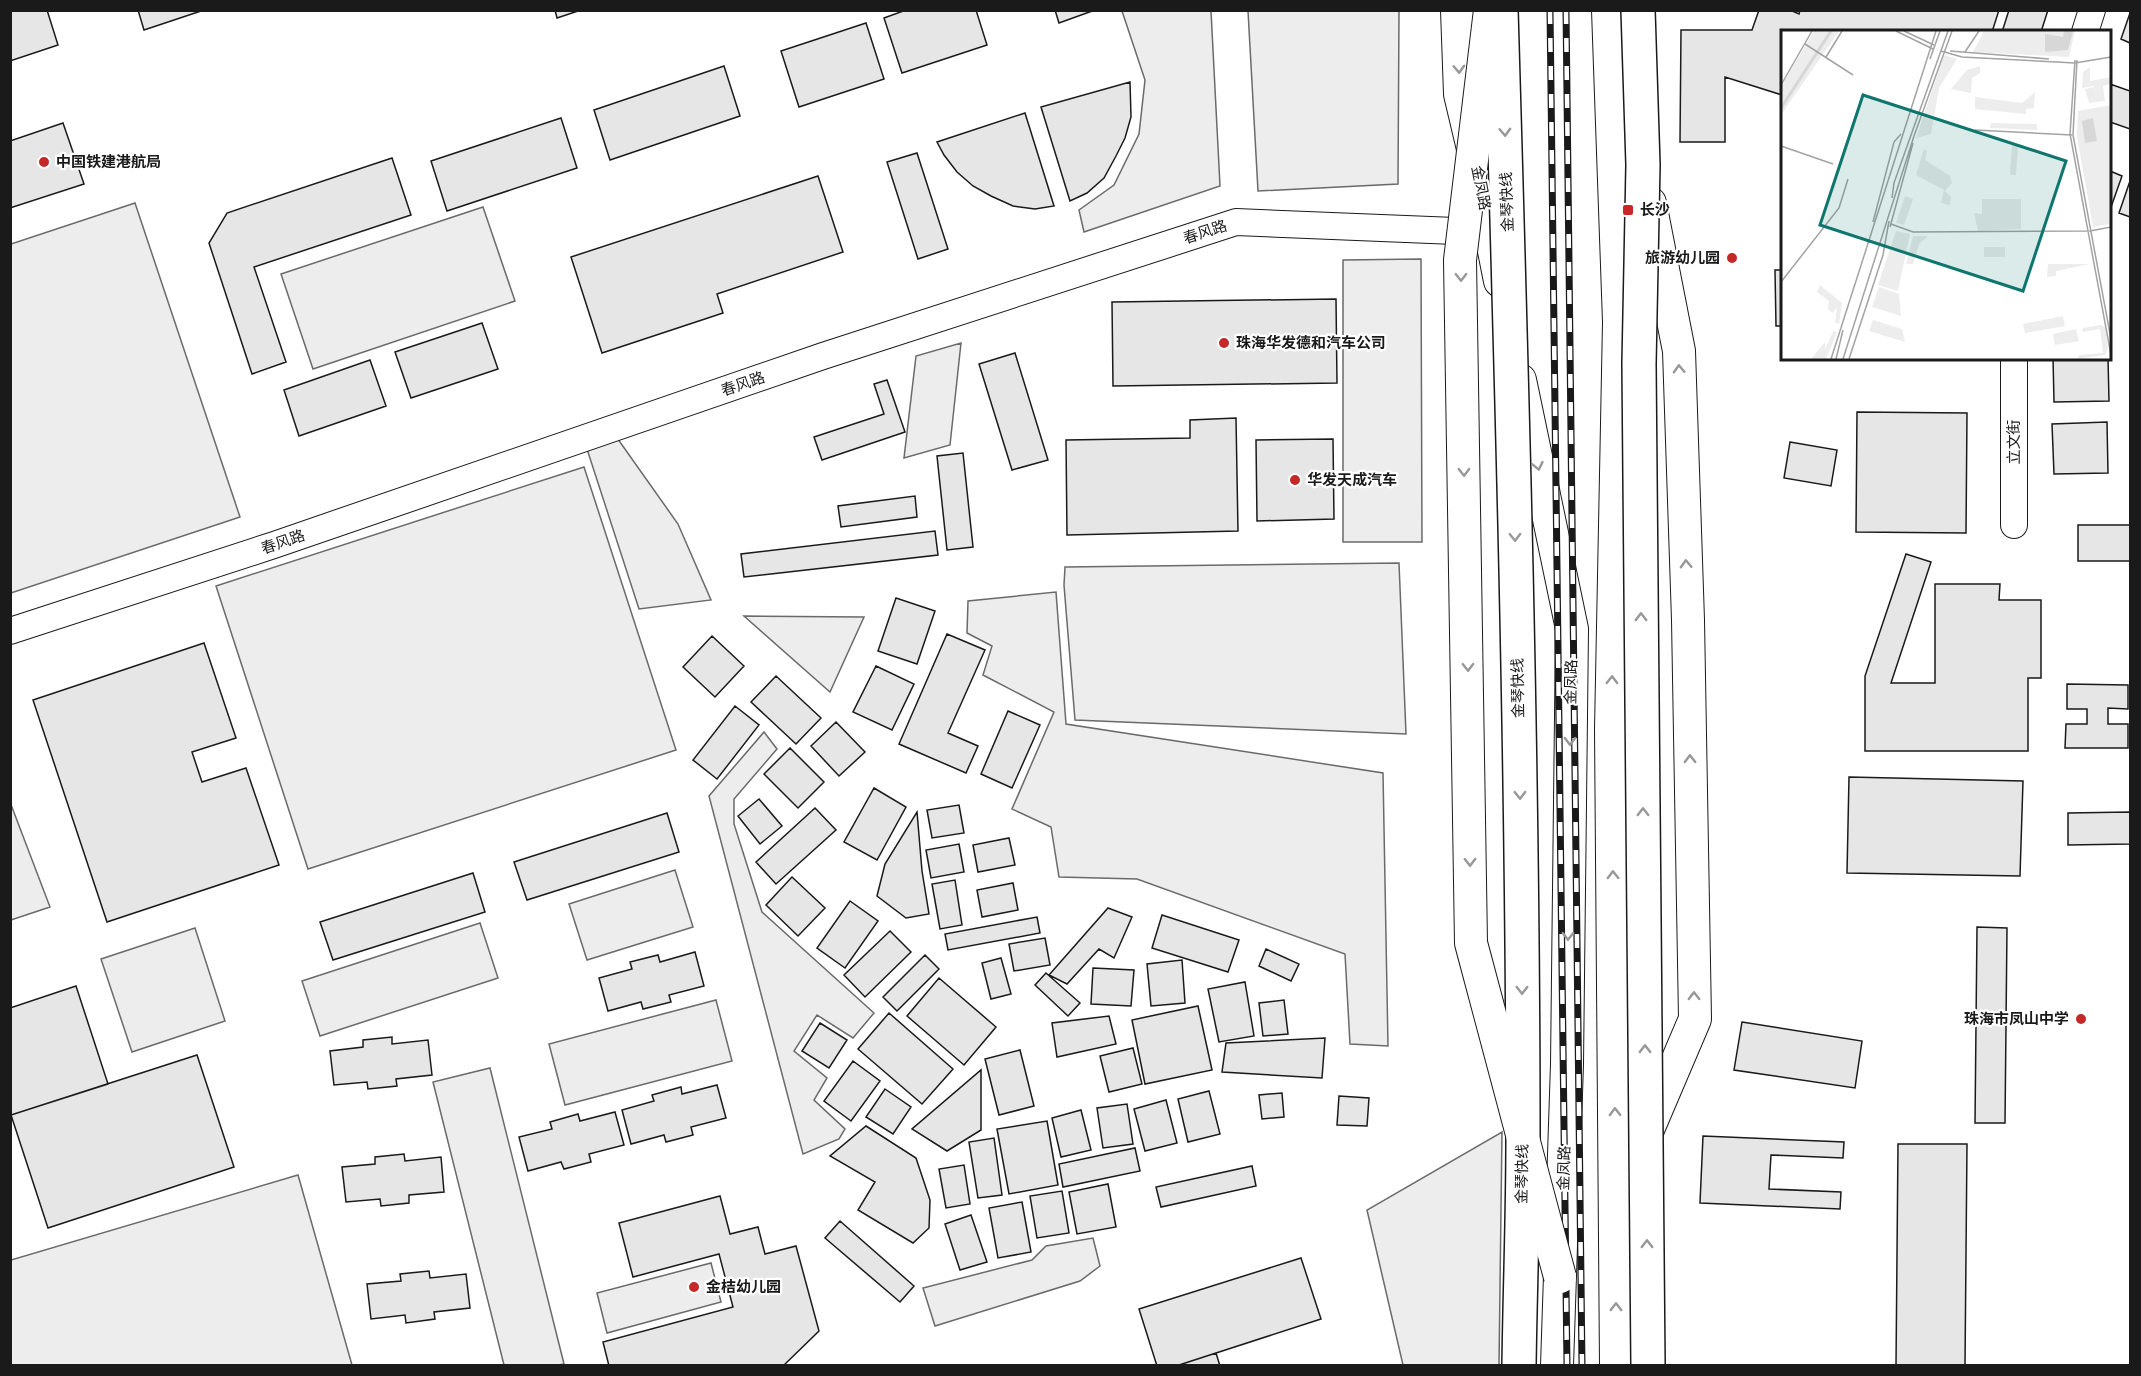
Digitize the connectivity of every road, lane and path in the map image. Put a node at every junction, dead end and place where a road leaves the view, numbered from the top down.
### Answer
1 (1457, 10) edge
2 (1490, 10) edge
3 (1502, 10) edge
4 (1608, 10) edge
5 (1638, 10) edge
6 (2092, 10) edge
7 (2086, 30) edge
8 (1643, 165) junction
9 (1490, 231) junction
10 (2014, 360) edge
11 (2014, 525) dead end
12 (10, 631) edge
13 (1616, 1206) junction
14 (1560, 1277) junction
15 (1519, 1365) edge
16 (1557, 1365) edge
17 (1616, 1365) edge
18 (1648, 1365) edge

1 -> 9 main road, 金凤路
2 -> 14 main road, bridge
3 -> 15 highway, 金琴快线, bridge
13 -> 4 main road
5 - 8 highway, bridge
6 - 7 street
13 -> 8 main road, bridge
18 -> 8 highway, bridge
9 - 12 street, 春风路
9 -> 14 main road, 金凤路
10 - 11 street, 立文街
17 -> 13 main road
14 - 16 main road, 金凤路

